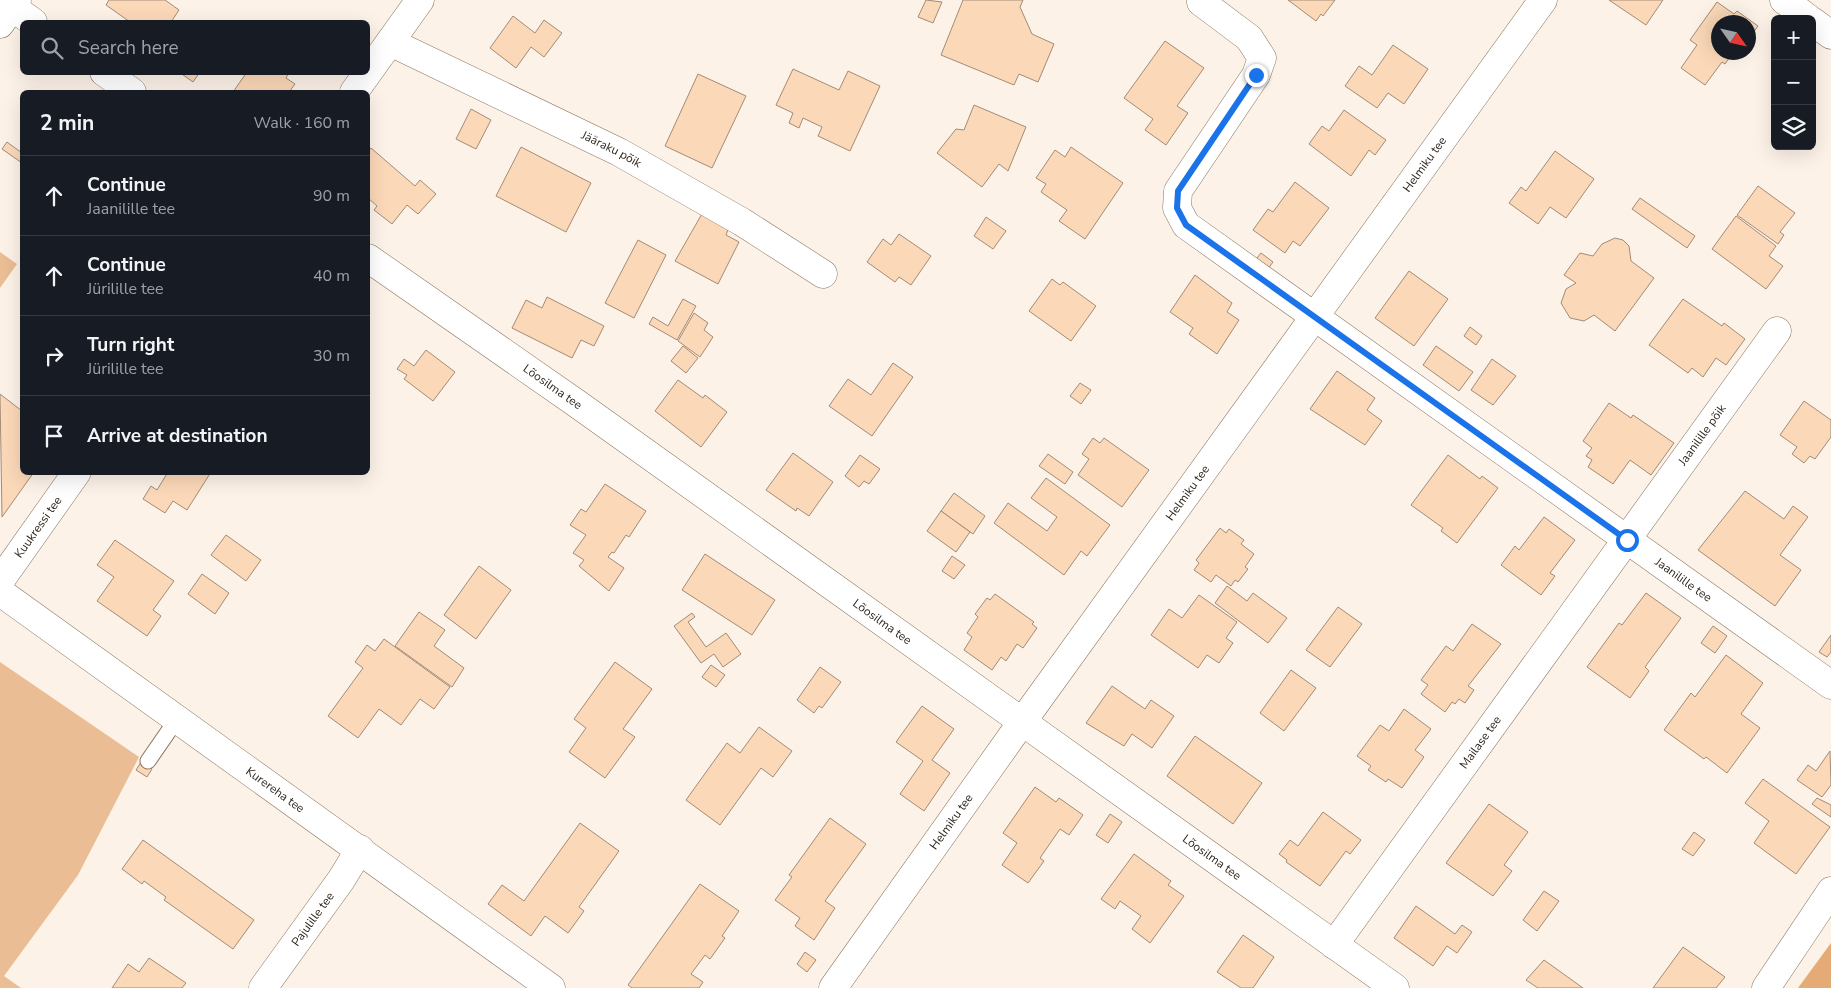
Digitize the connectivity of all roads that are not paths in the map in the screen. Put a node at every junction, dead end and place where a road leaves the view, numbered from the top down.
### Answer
1 (420, 0) edge
2 (1543, 0) edge
3 (1784, 0) edge
4 (1201, 2) dead end
5 (1804, 15) edge
6 (1816, 24) edge
7 (1831, 35) edge
8 (390, 42) junction
9 (370, 70) edge
10 (108, 75) edge
11 (366, 75) edge
12 (129, 90) edge
13 (355, 90) edge
14 (370, 259) edge
15 (823, 274) dead end
16 (1315, 317) junction
17 (1777, 330) dead end
18 (75, 475) edge
19 (1627, 540) junction
20 (0, 581) edge
21 (0, 592) edge
22 (1831, 685) edge
23 (178, 719) junction
24 (1022, 722) junction
25 (148, 761) dead end
26 (360, 849) junction
27 (1831, 891) edge
28 (1334, 945) junction
29 (263, 988) edge
30 (551, 988) edge
31 (833, 988) edge
32 (1395, 988) edge
33 (1766, 988) edge

1 - 8 street
2 - 16 street, Helmiku tee
3 - 5 street
4 - 16 street, Jaanilille tee
6 - 7 street
8 - 9 street
8 - 15 street, Jääraku põik
10 - 12 street
11 - 13 street
14 - 24 street, Lõosilma tee
16 - 19 street, Jaanilille tee
16 - 24 street, Helmiku tee
17 - 19 street, Jaanilille põik
18 - 20 street, Kuukressi tee
19 - 22 street, Jaanilille tee
19 - 28 street, Mailase tee
21 - 23 street, Kurereha tee
23 - 25 lane
23 - 26 street, Kurereha tee
24 - 28 street, Lõosilma tee
24 - 31 street, Helmiku tee
26 - 29 street, Pajulille tee
26 - 30 street, Kurereha tee
27 - 33 street
28 - 32 street, Lõosilma tee

